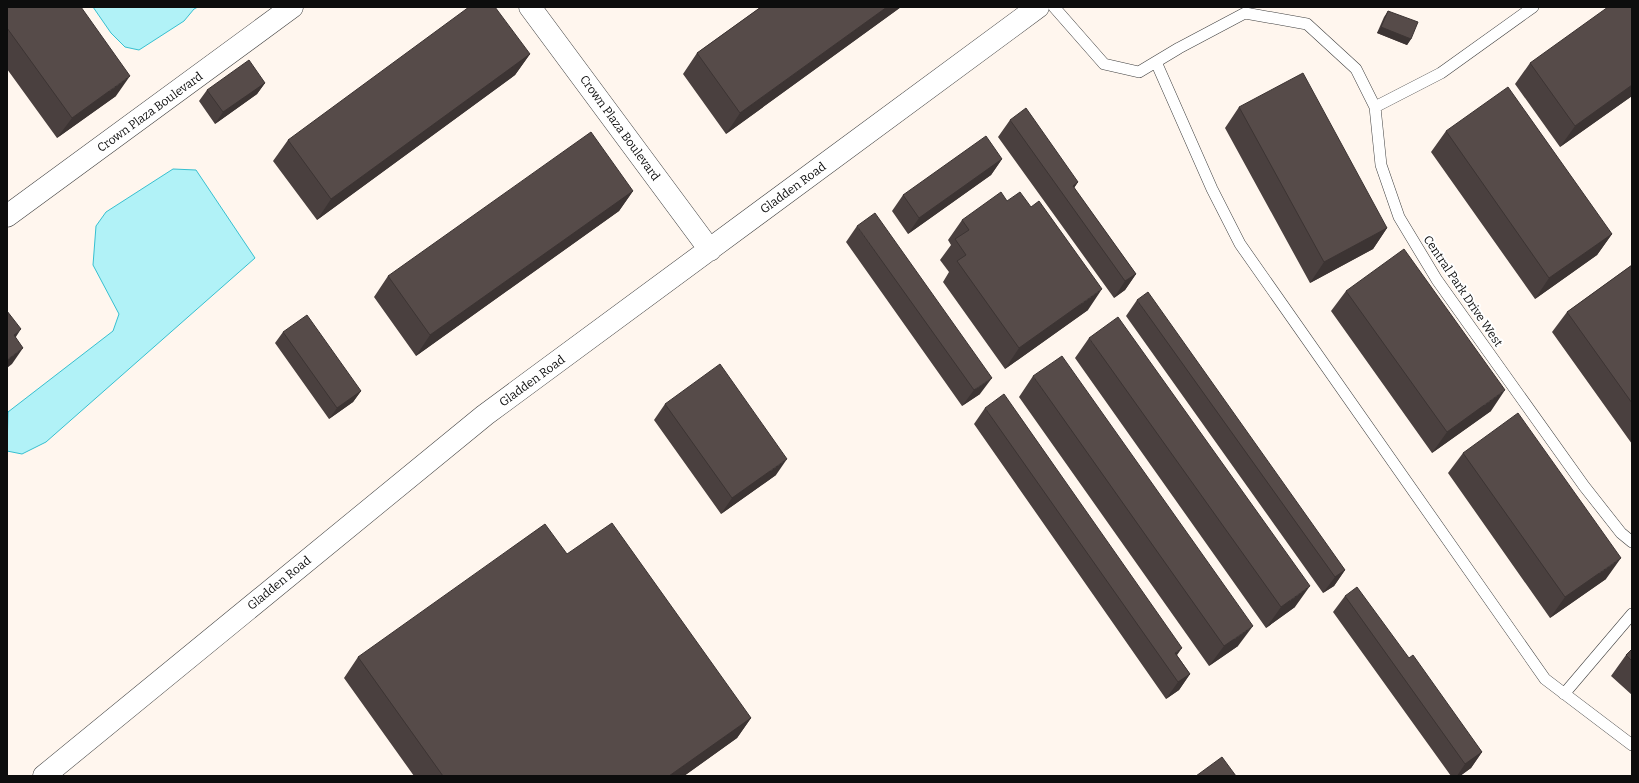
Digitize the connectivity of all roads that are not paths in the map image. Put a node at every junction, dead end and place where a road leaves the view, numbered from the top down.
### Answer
1 (292, 7) edge
2 (530, 7) edge
3 (1038, 7) edge
4 (1054, 7) edge
5 (1532, 7) edge
6 (1156, 62) junction
7 (1375, 107) junction
8 (7, 216) edge
9 (710, 250) junction
10 (1632, 542) edge
11 (1632, 614) edge
12 (1564, 694) junction
13 (1632, 744) edge
14 (44, 776) edge

1 - 8 street, Crown Plaza Boulevard
2 - 9 street, Crown Plaza Boulevard
3 - 9 street, Gladden Road
4 - 6 lane, Central Park Drive West
5 - 7 lane
6 - 7 lane, Central Park Drive West
6 - 12 lane
7 - 10 lane, Central Park Drive West
9 - 14 street, Gladden Road
11 - 12 lane
12 - 13 lane

